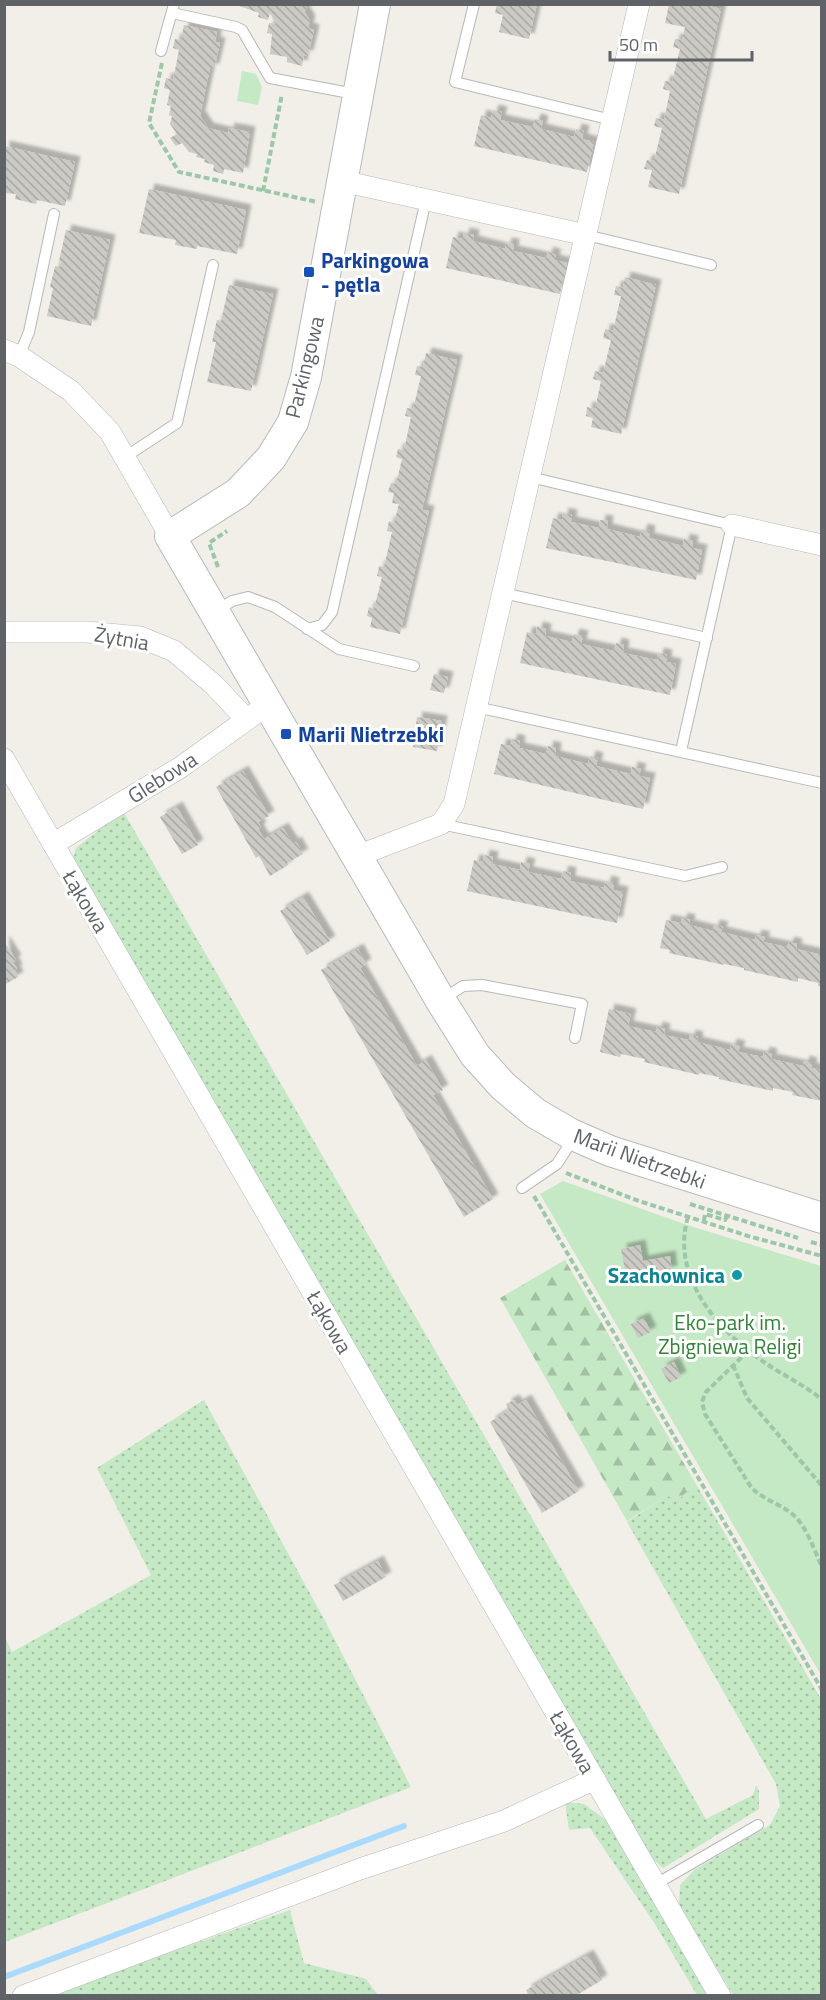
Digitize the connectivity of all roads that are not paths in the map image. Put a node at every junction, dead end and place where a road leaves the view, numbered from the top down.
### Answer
1 (375, 4) edge
2 (474, 4) edge
3 (639, 4) edge
4 (173, 9) edge
5 (161, 51) road end
6 (359, 94) junction
7 (612, 120) junction
8 (340, 194) junction
9 (426, 200) junction
10 (54, 214) dead end
11 (586, 235) junction
12 (213, 265) dead end
13 (711, 265) dead end
14 (12, 353) edge
15 (125, 457) junction
16 (530, 477) junction
17 (732, 525) junction
18 (170, 536) junction
19 (822, 545) edge
20 (503, 593) junction
21 (224, 606) junction
22 (307, 628) junction
23 (4, 632) edge
24 (707, 638) junction
25 (414, 666) dead end
26 (476, 707) junction
27 (257, 712) junction
28 (681, 751) junction
29 (4, 759) edge
30 (822, 783) edge
31 (441, 825) junction
32 (52, 844) junction
33 (357, 856) junction
34 (722, 867) dead end
35 (441, 1001) junction
36 (574, 1038) dead end
37 (575, 1136) junction
38 (522, 1188) dead end
39 (822, 1218) edge
40 (595, 1779) junction
41 (758, 1825) dead end
42 (656, 1884) junction
43 (23, 1995) edge
44 (720, 1995) edge

1 - 6 street, Parkingowa
2 - 7 lane
3 - 7 street
4 - 5 lane
4 - 6 lane
6 - 8 street, Parkingowa
7 - 11 street
8 - 9 street
8 - 18 street, Parkingowa
9 - 11 street
9 - 22 lane
10 - 14 lane
11 - 13 lane
11 - 16 street
12 - 15 lane
14 - 15 street, Marii Nietrzebki
15 - 18 street, Marii Nietrzebki
16 - 17 lane
16 - 20 street
17 - 19 street
17 - 24 lane
18 - 21 street, Marii Nietrzebki
20 - 24 lane
20 - 26 street
21 - 22 lane
21 - 27 street, Marii Nietrzebki
22 - 25 lane
23 - 27 street, Żytnia
24 - 28 lane
26 - 28 lane
26 - 31 street
27 - 32 street, Glebowa
27 - 33 street, Marii Nietrzebki
28 - 30 lane
29 - 32 street, Łąkowa
31 - 33 street
31 - 34 lane
32 - 40 street, Łąkowa
33 - 35 street, Marii Nietrzebki
35 - 36 lane
35 - 37 street, Marii Nietrzebki
37 - 38 lane
37 - 39 street, Marii Nietrzebki
40 - 42 street, Łąkowa
40 - 43 street
41 - 42 lane
42 - 44 street, Łąkowa

